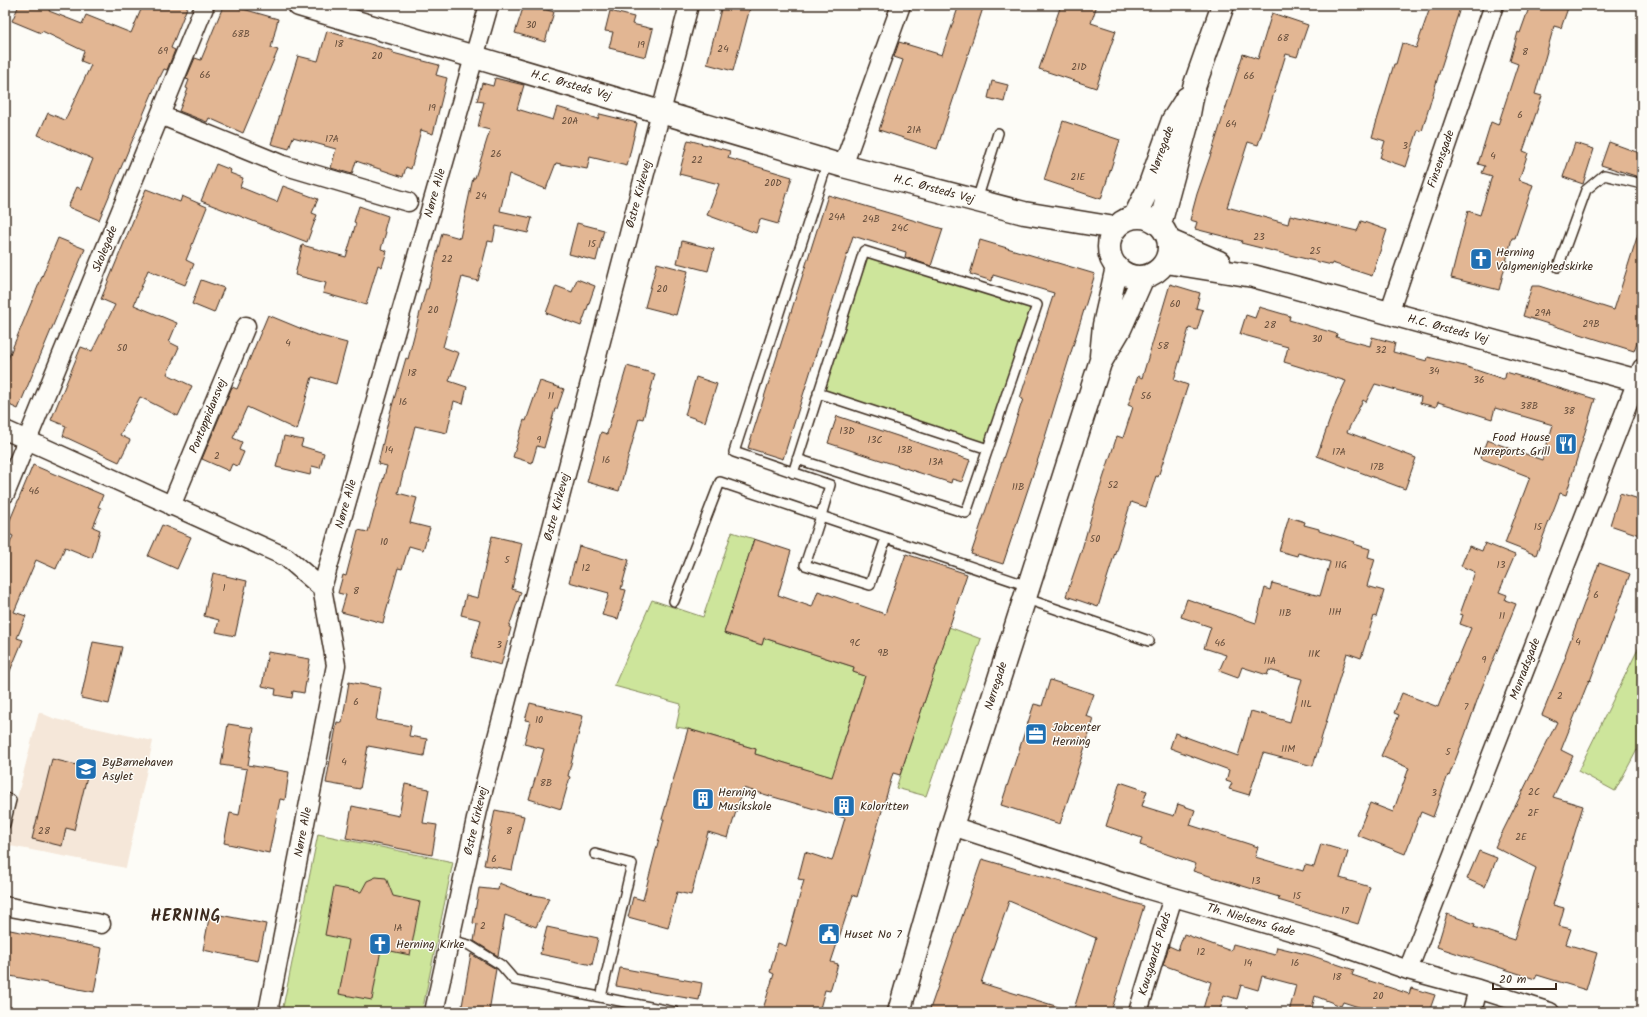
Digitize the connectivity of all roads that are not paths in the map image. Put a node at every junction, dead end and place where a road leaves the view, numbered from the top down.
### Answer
1 (205, 5) edge
2 (299, 5) edge
3 (489, 5) edge
4 (689, 5) edge
5 (901, 5) edge
6 (1223, 5) edge
7 (1494, 5) edge
8 (474, 57) junction
9 (1194, 87) junction
10 (661, 112) junction
11 (160, 115) junction
12 (998, 133) dead end
13 (836, 164) junction
14 (1642, 184) edge
15 (977, 200) junction
16 (408, 202) dead end
17 (1135, 216) junction
18 (1112, 237) junction
19 (1165, 242) junction
20 (1117, 267) junction
21 (1558, 267) dead end
22 (1143, 277) junction
23 (1389, 313) junction
24 (246, 326) dead end
25 (1100, 363) junction
26 (1640, 377) edge
27 (818, 394) junction
28 (5, 430) edge
29 (27, 440) junction
30 (988, 449) junction
31 (797, 459) junction
32 (793, 473) junction
33 (5, 494) edge
34 (171, 506) junction
35 (820, 516) junction
36 (886, 538) junction
37 (322, 588) junction
38 (1026, 592) junction
39 (674, 601) dead end
40 (1149, 641) dead end
41 (5, 798) edge
42 (5, 824) edge
43 (952, 826) junction
44 (595, 854) dead end
45 (1173, 897) junction
46 (5, 906) edge
47 (101, 924) dead end
48 (450, 940) junction
49 (1408, 970) junction
50 (1478, 989) junction
51 (601, 997) junction
52 (268, 1012) edge
53 (434, 1012) edge
54 (675, 1012) edge
55 (899, 1012) edge
56 (1138, 1012) edge
57 (1472, 1012) edge
58 (1550, 1012) edge

1 - 11 street, Skolegade
2 - 8 street, H.C. Ørsteds Vej
3 - 8 street, Nørre Alle
4 - 10 street, Østre Kirkevej
5 - 13 street
6 - 9 street, Nørregade
7 - 23 street, Finsensgade
8 - 10 street, H.C. Ørsteds Vej
8 - 37 street, Nørre Alle
9 - 17 street, Nørregade
9 - 19 street, Nørregade
10 - 13 street, H.C. Ørsteds Vej
10 - 48 street, Østre Kirkevej
11 - 16 street, Nørre Alle
11 - 29 street, Skolegade
12 - 15 lane
13 - 15 street, H.C. Ørsteds Vej
13 - 32 lane
14 - 21 lane
15 - 18 street, H.C. Ørsteds Vej
17 - 18 street
17 - 19 street
18 - 20 street
19 - 22 street
19 - 23 street, H.C. Ørsteds Vej
20 - 22 street
20 - 25 street, Nørregade
22 - 25 street, Nørregade
23 - 26 street, H.C. Ørsteds Vej
24 - 34 street, Pontoppidansvej
25 - 38 street, Nørregade
26 - 49 street, Monradsgade
27 - 30 lane
27 - 30 lane
27 - 31 lane
28 - 29 street
29 - 33 street, Skolegade
29 - 34 street
30 - 31 lane
31 - 32 lane
32 - 35 lane
34 - 37 street
35 - 36 lane
35 - 36 lane
35 - 39 lane
36 - 38 lane
37 - 52 street, Nørre Alle
38 - 40 lane
38 - 43 street, Nørregade
41 - 42 lane
43 - 45 street, Th. Nielsens Gade
43 - 55 street, Nørregade
44 - 51 lane
45 - 49 street, Th. Nielsens Gade
45 - 56 street, Kousgaards Plads
46 - 47 street
48 - 51 lane
48 - 53 street, Østre Kirkevej
49 - 50 street, Th. Nielsens Gade
50 - 57 street
50 - 58 street, Th. Nielsens Gade
51 - 54 lane

